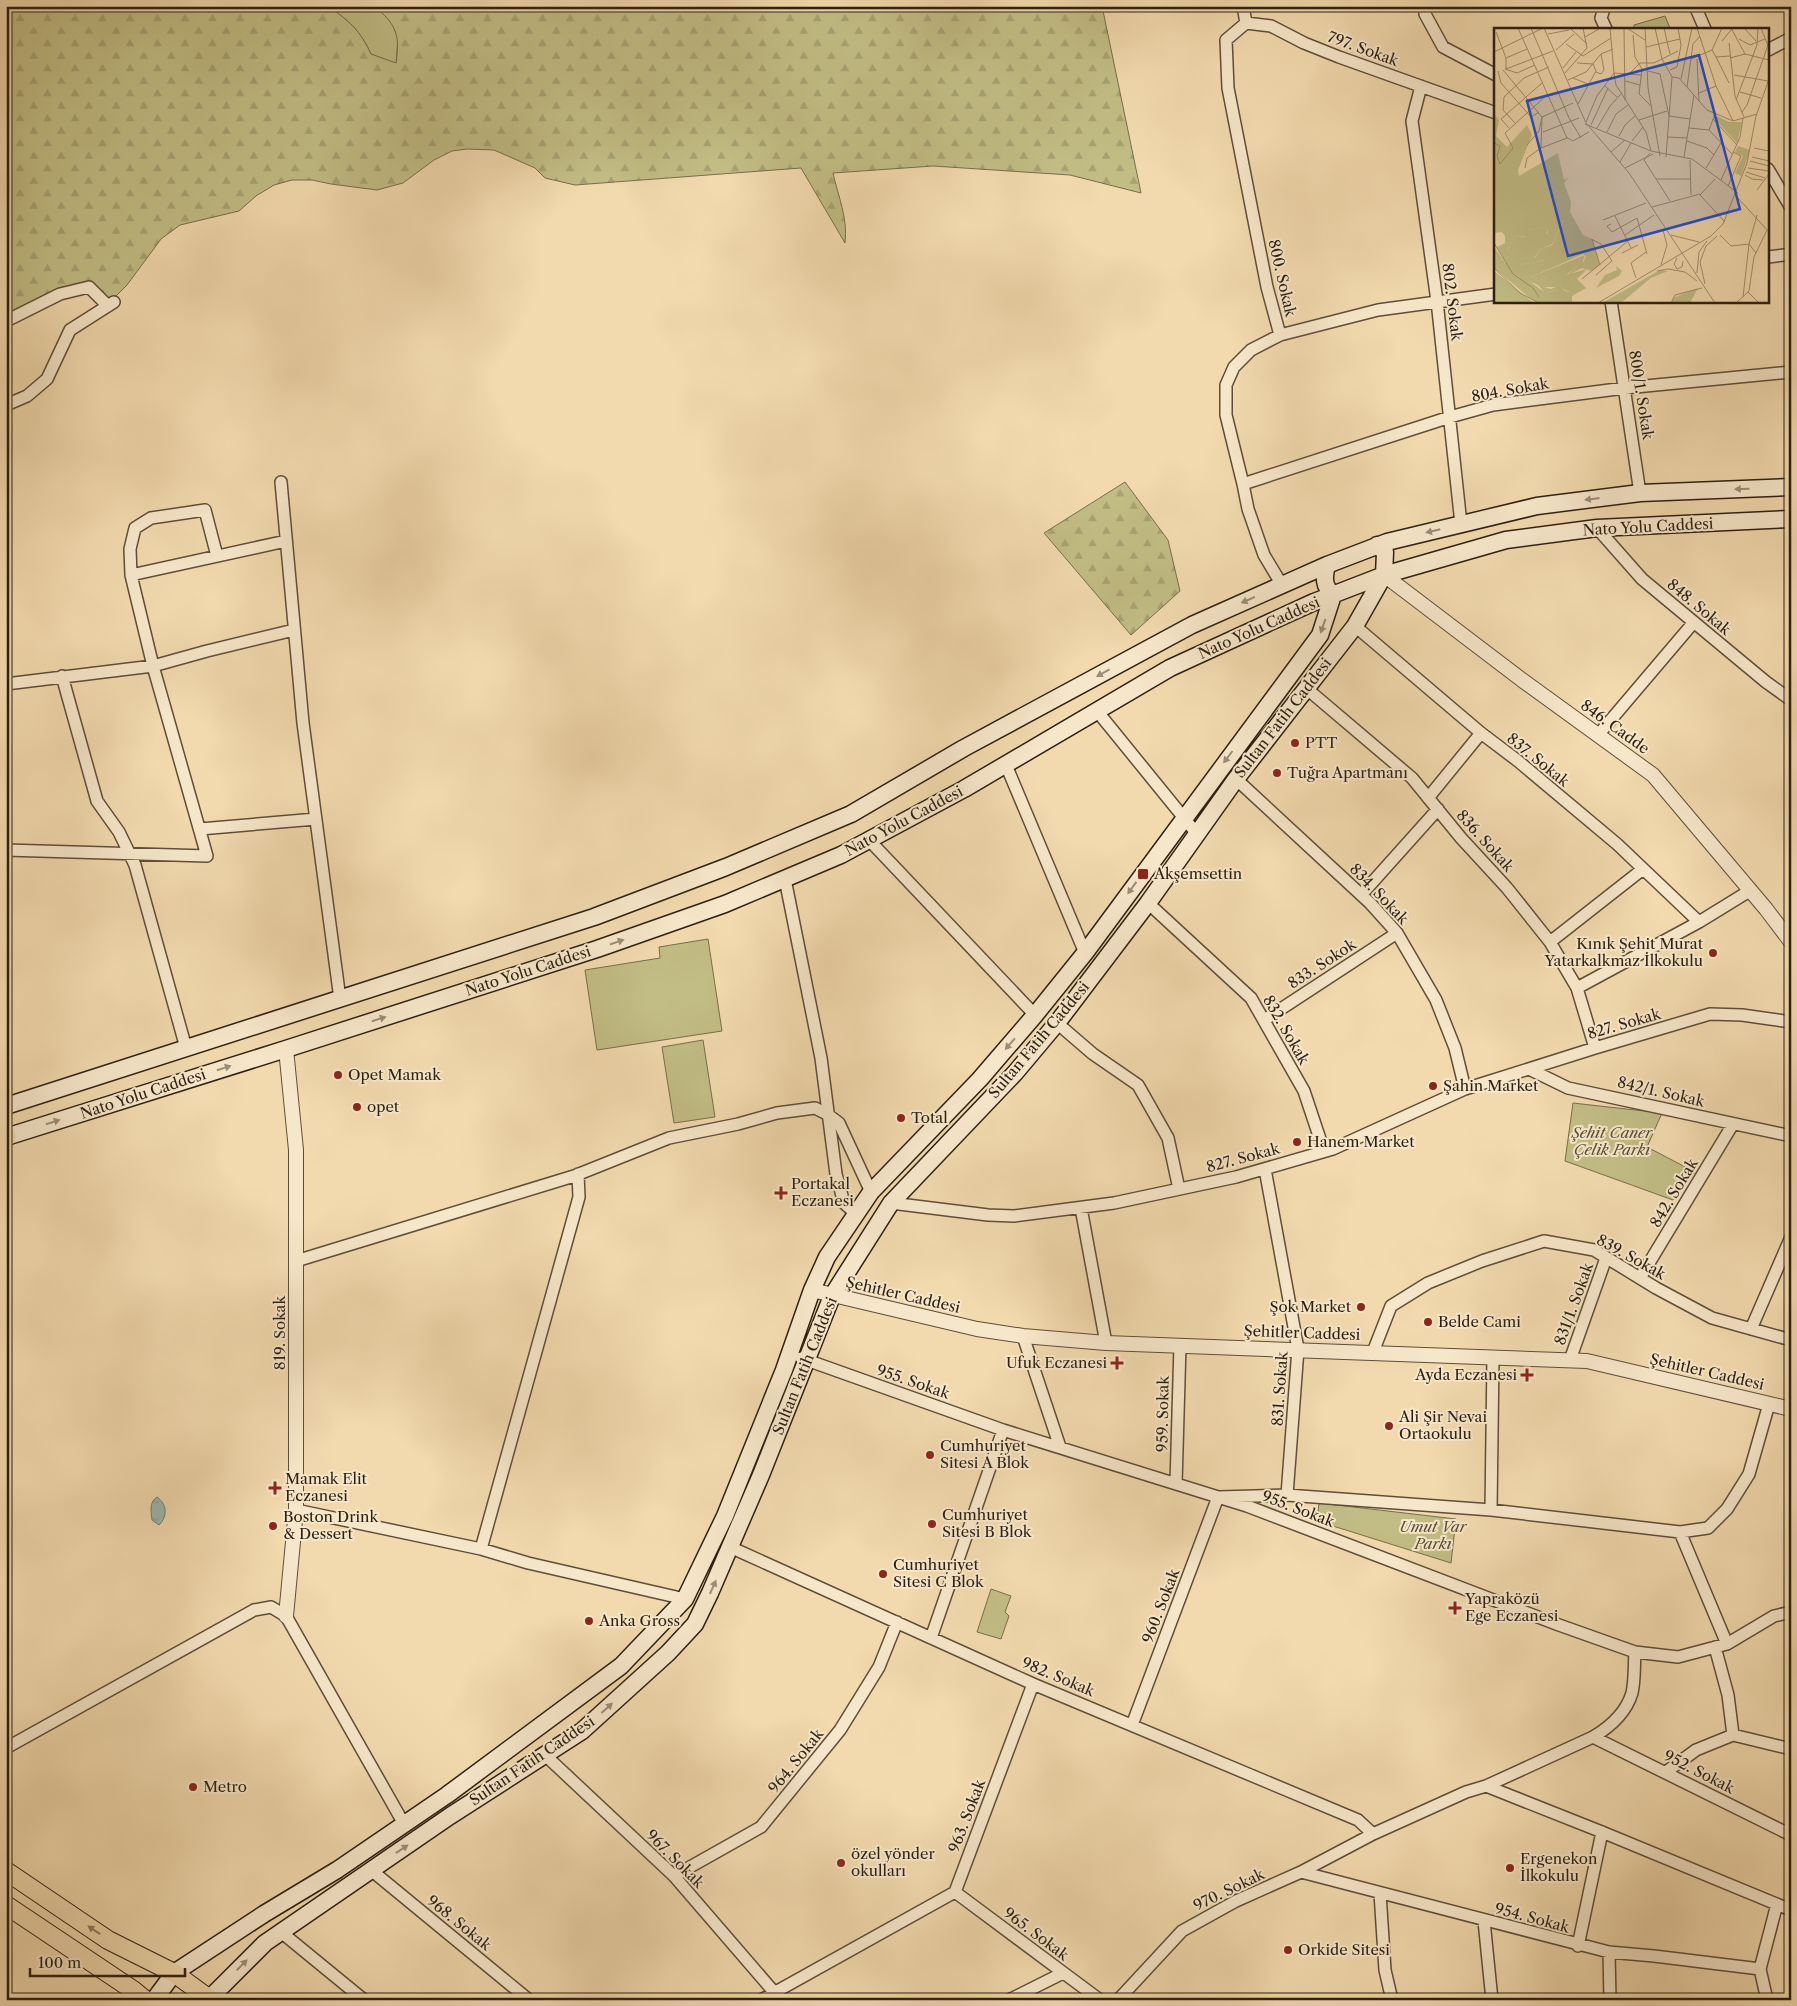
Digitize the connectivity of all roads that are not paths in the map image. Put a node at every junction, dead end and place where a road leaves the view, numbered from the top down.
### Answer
1 (1243, 6) edge
2 (1425, 6) edge
3 (1605, 6) edge
4 (1695, 6) edge
5 (1246, 22) junction
6 (1606, 28) edge
7 (1705, 28) edge
8 (1791, 38) edge
9 (1770, 49) edge
10 (1494, 74) edge
11 (1421, 86) junction
12 (1494, 112) edge
13 (1770, 172) edge
14 (1791, 208) edge
15 (1791, 254) edge
16 (1770, 257) edge
17 (1494, 294) edge
18 (1437, 301) junction
19 (1611, 302) edge
20 (6, 321) edge
21 (1280, 335) junction
22 (1791, 372) edge
23 (1625, 388) junction
24 (6, 404) edge
25 (1450, 417) junction
26 (280, 482) dead end
27 (1244, 484) junction
28 (1791, 487) edge
29 (1640, 493) junction
30 (1791, 519) edge
31 (1461, 524) junction
32 (1597, 528) junction
33 (286, 541) junction
34 (1378, 545) junction
35 (217, 556) junction
36 (1327, 565) junction
37 (131, 575) junction
38 (1384, 575) junction
39 (1282, 585) junction
40 (1333, 595) junction
41 (1694, 622) junction
42 (1355, 626) junction
43 (294, 630) junction
44 (153, 666) junction
45 (62, 676) junction
46 (6, 684) edge
47 (1306, 688) junction
48 (1791, 700) edge
49 (1097, 711) junction
50 (1481, 733) junction
51 (1598, 735) junction
52 (1006, 765) junction
53 (1236, 779) junction
54 (1428, 798) junction
55 (1438, 809) junction
56 (1184, 817) junction
57 (316, 819) junction
58 (200, 829) junction
59 (1197, 834) junction
60 (869, 840) junction
61 (6, 850) edge
62 (131, 855) junction
63 (1643, 869) junction
64 (785, 879) junction
65 (1751, 890) junction
66 (1361, 895) junction
67 (1148, 903) junction
68 (1698, 922) junction
69 (1397, 933) junction
70 (1550, 942) junction
71 (1791, 942) edge
72 (1085, 953) junction
73 (1577, 988) junction
74 (340, 999) junction
75 (1035, 1015) junction
76 (1264, 1020) junction
77 (1791, 1022) edge
78 (1057, 1023) junction
79 (186, 1048) junction
80 (1595, 1048) junction
81 (286, 1049) junction
82 (1529, 1069) junction
83 (1465, 1090) junction
84 (6, 1106) edge
85 (827, 1114) junction
86 (1733, 1124) junction
87 (1791, 1136) edge
88 (6, 1137) edge
89 (1324, 1151) junction
90 (1265, 1169) junction
91 (578, 1174) junction
92 (1179, 1189) junction
93 (871, 1192) junction
94 (891, 1203) junction
95 (1081, 1208) junction
96 (856, 1214) junction
97 (1791, 1237) edge
98 (1606, 1258) junction
99 (296, 1261) junction
100 (1640, 1278) junction
101 (812, 1290) junction
102 (832, 1296) junction
103 (1751, 1329) junction
104 (1023, 1336) junction
105 (1791, 1340) edge
106 (1106, 1343) junction
107 (1180, 1345) junction
108 (1298, 1349) junction
109 (1373, 1352) junction
110 (790, 1353) junction
111 (1493, 1357) junction
112 (806, 1360) junction
113 (1570, 1360) junction
114 (1768, 1404) junction
115 (1791, 1409) edge
116 (1003, 1430) junction
117 (1060, 1447) junction
118 (1176, 1484) junction
119 (1288, 1495) junction
120 (1218, 1497) junction
121 (296, 1510) junction
122 (1491, 1510) junction
123 (1680, 1532) junction
124 (730, 1548) junction
125 (480, 1549) junction
126 (684, 1599) junction
127 (1791, 1612) edge
128 (286, 1616) junction
129 (897, 1622) junction
130 (931, 1638) junction
131 (1727, 1644) junction
132 (1715, 1647) junction
133 (1635, 1652) junction
134 (1033, 1684) junction
135 (1132, 1725) junction
136 (1733, 1736) junction
137 (1593, 1737) junction
138 (6, 1748) edge
139 (1791, 1750) edge
140 (545, 1755) junction
141 (1666, 1772) junction
142 (1486, 1786) junction
143 (404, 1824) junction
144 (1602, 1832) junction
145 (1373, 1834) junction
146 (1791, 1835) edge
147 (371, 1870) junction
148 (6, 1871) edge
149 (1301, 1872) junction
150 (674, 1876) junction
151 (955, 1892) junction
152 (1380, 1893) junction
153 (6, 1904) edge
154 (1777, 1904) junction
155 (1791, 1910) edge
156 (1484, 1921) junction
157 (281, 1932) junction
158 (1578, 1946) junction
159 (1609, 1952) junction
160 (1760, 1969) junction
161 (174, 1973) junction
162 (1063, 1973) junction
163 (774, 1992) junction
164 (209, 1999) edge
165 (145, 2000) edge
166 (154, 2000) edge
167 (364, 2000) edge
168 (529, 2000) edge
169 (761, 2000) edge
170 (1009, 2000) edge
171 (1100, 2000) edge
172 (1118, 2000) edge
173 (1392, 2000) edge
174 (1492, 2000) edge
175 (1610, 2000) edge
176 (1766, 2000) edge

1 - 5 street
2 - 10 street
3 - 6 street
4 - 7 street
5 - 11 street, 797. Sokak
5 - 21 street, 800. Sokak
8 - 9 street
11 - 12 street, 797. Sokak
11 - 18 street, 802. Sokak
13 - 14 street
15 - 16 street
17 - 18 street, 800. Sokak
18 - 21 street, 800. Sokak
18 - 25 street, 802. Sokak
19 - 23 street, 800/1. Sokak
20 - 24 street
21 - 27 street
22 - 23 street, 804. Sokak
23 - 25 street, 804. Sokak
23 - 29 street, 800/1. Sokak
25 - 27 street, 804. Sokak
25 - 31 street, 802. Sokak
26 - 33 street
27 - 39 street
28 -> 29 main road, Nato Yolu Caddesi
29 -> 31 main road, Nato Yolu Caddesi
30 - 32 main road, Nato Yolu Caddesi
31 -> 34 main road, Nato Yolu Caddesi
32 - 38 main road, Nato Yolu Caddesi
32 - 41 street, 848. Sokak
33 - 35 street
33 - 43 street
34 - 36 main road, Nato Yolu Caddesi
34 - 38 main road
35 - 37 street
35 - 37 street
36 - 39 main road, Nato Yolu Caddesi
36 - 40 main road
37 - 44 street
38 - 40 main road, Nato Yolu Caddesi
38 - 42 main road, Sultan Fatih Caddesi
38 - 51 street, 846. Cadde
39 -> 74 main road, Nato Yolu Caddesi
40 - 49 main road, Nato Yolu Caddesi
40 -> 56 main road, Sultan Fatih Caddesi
41 - 48 street, 848. Sokak
41 - 51 street
42 - 47 main road, Sultan Fatih Caddesi
42 - 50 street, 837. Sokak
43 - 44 street
43 - 57 street
44 - 45 street
44 - 58 street
45 - 46 street
45 - 62 street
47 - 53 main road, Sultan Fatih Caddesi
47 - 54 street, 836. Sokak
49 - 52 main road, Nato Yolu Caddesi
49 - 56 street
50 - 54 street
50 - 63 street, 837. Sokak
51 - 65 street, 846. Cadde
52 - 60 main road, Nato Yolu Caddesi
52 - 72 street
53 - 59 main road, Sultan Fatih Caddesi
53 - 66 street, 834. Sokak
54 - 55 street, 836. Sokak
55 - 66 street
55 - 70 street, 836. Sokak
56 - 59 street
56 -> 72 main road, Sultan Fatih Caddesi
57 - 58 street
57 - 74 street
58 - 62 street
59 - 67 main road, Sultan Fatih Caddesi
60 - 64 main road, Nato Yolu Caddesi
60 - 75 street
61 - 62 street
62 - 79 street
63 - 68 street, 837. Sokak
63 - 70 street
81 -> 64 main road, Nato Yolu Caddesi
64 - 85 street
65 - 68 street
65 - 71 street, 846. Cadde
66 - 69 street, 834. Sokak
67 - 76 street, 832. Sokak
67 - 78 main road, Sultan Fatih Caddesi
68 - 73 street
69 - 76 street, 833. Sokok
69 - 83 street, 834. Sokak
70 - 73 street, 836. Sokak
72 - 75 main road, Sultan Fatih Caddesi
73 - 80 street, 836. Sokak
74 - 79 main road, Nato Yolu Caddesi
75 -> 93 main road, Sultan Fatih Caddesi
76 - 89 street, 832. Sokak
77 - 80 street, 827. Sokak
78 - 92 street
78 - 94 main road, Sultan Fatih Caddesi
79 - 84 main road, Nato Yolu Caddesi
80 - 82 street, 827. Sokak
88 -> 81 main road, Nato Yolu Caddesi
81 - 99 street, 819. Sokak
82 - 83 street, 827. Sokak
82 - 86 street, 842/1. Sokak
83 - 89 street, 827. Sokak
85 - 91 street
85 - 93 street
85 - 96 street
86 - 87 street, 842/1. Sokak
86 - 100 street, 842. Sokak
89 - 90 street, 827. Sokak
90 - 92 street, 827. Sokak
90 - 108 street, 831. Sokak
91 - 99 street
91 - 125 street
92 - 95 street, 827. Sokak
93 - 96 main road, Sultan Fatih Caddesi
94 - 95 street, 827. Sokak
94 - 102 main road, Sultan Fatih Caddesi
95 - 106 street
96 - 101 main road, Sultan Fatih Caddesi
97 - 103 street
98 - 100 street, 839. Sokak
98 - 109 street, 839. Sokak
98 - 113 street, 831/1. Sokak
99 - 121 street, 819. Sokak
100 - 103 street, 839. Sokak
101 - 102 street, Şehitler Caddesi
101 - 110 main road, Sultan Fatih Caddesi
102 - 104 street, Şehitler Caddesi
102 - 112 main road, Sultan Fatih Caddesi
103 - 105 street, 839. Sokak
104 - 106 street, Şehitler Caddesi
104 - 117 street
106 - 107 street, Şehitler Caddesi
107 - 108 street, Şehitler Caddesi
107 - 118 street, 959. Sokak
108 - 109 street, Şehitler Caddesi
108 - 119 street, 831. Sokak
109 - 111 street, Şehitler Caddesi
110 - 112 street, 955. Sokak
110 - 126 main road, Sultan Fatih Caddesi
111 - 113 street, Şehitler Caddesi
111 - 122 street
112 - 116 street, 955. Sokak
112 - 124 main road, Sultan Fatih Caddesi
113 - 114 street, Şehitler Caddesi
114 - 115 street, Şehitler Caddesi
114 - 123 street
116 - 117 street, 955. Sokak
116 - 130 street
117 - 118 street, 955. Sokak
118 - 120 street, 955. Sokak
119 - 120 street
119 - 122 street
120 - 133 street, 955. Sokak
120 - 135 street, 960. Sokak
121 - 125 street
121 - 128 street, 819. Sokak
122 - 123 street
123 - 131 street
124 - 129 street, 982. Sokak
140 -> 124 main road, Sultan Fatih Caddesi
125 - 126 street
126 - 143 main road, Sultan Fatih Caddesi
127 - 131 street, 955. Sokak
128 - 138 street
128 - 143 street
129 - 130 street, 982. Sokak
129 - 150 street, 964. Sokak
130 - 134 street, 982. Sokak
131 - 132 street, 955. Sokak
132 - 133 street, 955. Sokak
132 - 136 street
133 - 137 street, 970. Sokak
134 - 135 street, 982. Sokak
134 - 151 street, 963. Sokak
135 - 145 street, 982. Sokak
136 - 139 street
136 - 141 street
137 - 141 street, 952. Sokak
137 - 142 street, 970. Sokak
147 -> 140 main road, Sultan Fatih Caddesi
140 - 150 street, 967. Sokak
141 - 146 street, 952. Sokak
142 - 144 street
142 - 145 street, 970. Sokak
143 - 161 main road, Sultan Fatih Caddesi
144 - 154 street
144 - 158 street
145 - 149 street, 970. Sokak
147 - 157 main road, Sultan Fatih Caddesi
147 - 168 street, 968. Sokak
161 -> 148 main road
149 - 152 street, 954. Sokak
149 - 172 street, 970. Sokak
150 - 163 street, 967. Sokak
151 - 162 street, 965. Sokak
151 - 163 street
152 - 156 street, 954. Sokak
152 - 173 street
153 - 165 main road
154 - 155 street
154 - 160 street
156 - 158 street, 954. Sokak
156 - 174 street
164 -> 157 main road, Sultan Fatih Caddesi
157 - 167 street
158 - 159 street, 954. Sokak
159 - 160 street, 954. Sokak
159 - 175 street
160 - 176 street
161 - 164 main road
161 - 166 main road, Sultan Fatih Caddesi
162 - 170 street
162 - 171 street, 965. Sokak
163 - 169 street

